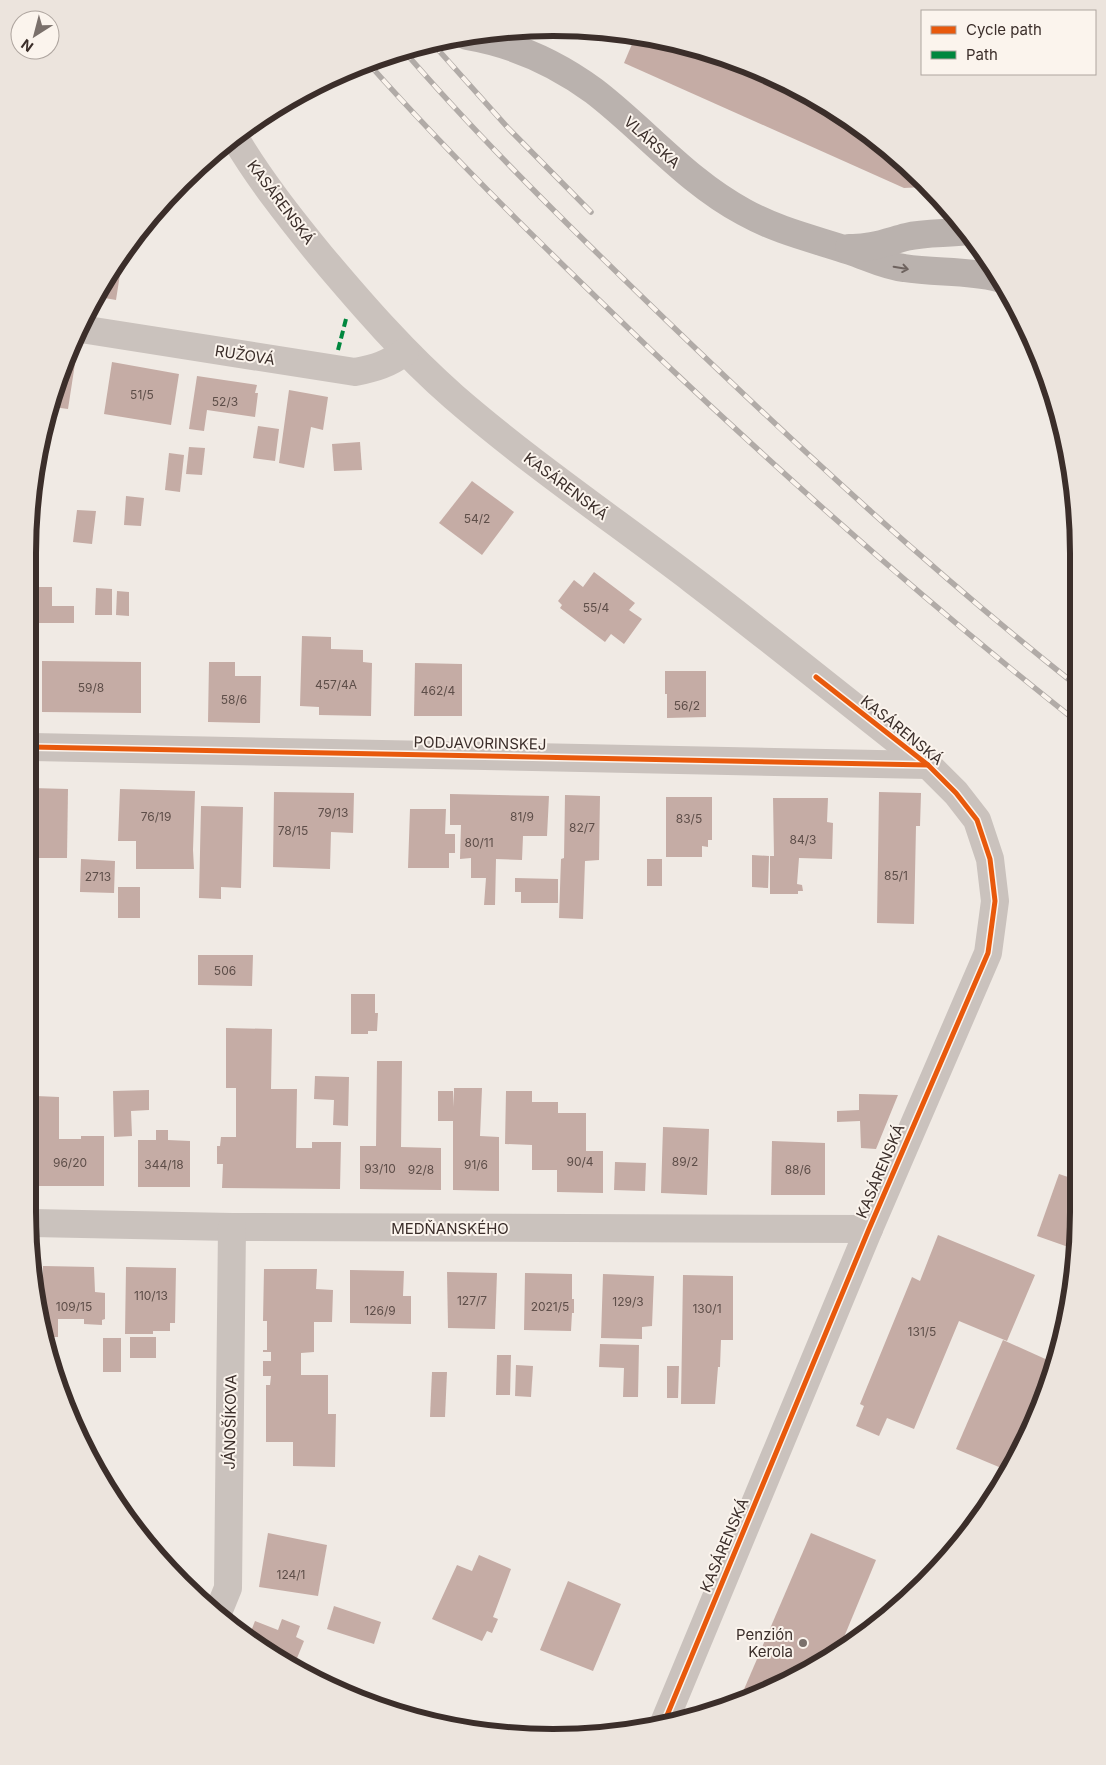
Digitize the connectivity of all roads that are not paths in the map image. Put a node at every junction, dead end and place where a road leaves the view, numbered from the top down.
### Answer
1 (487, 41) edge
2 (238, 143) edge
3 (958, 232) edge
4 (838, 247) junction
5 (990, 277) edge
6 (88, 329) edge
7 (405, 352) junction
8 (36, 747) edge
9 (928, 765) junction
10 (36, 1223) edge
11 (232, 1227) junction
12 (869, 1229) junction
13 (220, 1608) edge
14 (667, 1716) edge

1 - 4 main road, VLÁRSKA
2 - 7 street, KASÁRENSKÁ
3 - 4 main road, VLÁRSKA
4 -> 5 main road, VLÁRSKA
6 - 7 street, RUŽOVÁ
7 - 9 street, KASÁRENSKÁ
8 - 9 street, PODJAVORINSKEJ
9 - 12 street, KASÁRENSKÁ
10 - 11 street, MEDŇANSKÉHO
11 - 12 street, MEDŇANSKÉHO
11 - 13 street, JÁNOŠÍKOVA
12 - 14 street, KASÁRENSKÁ

